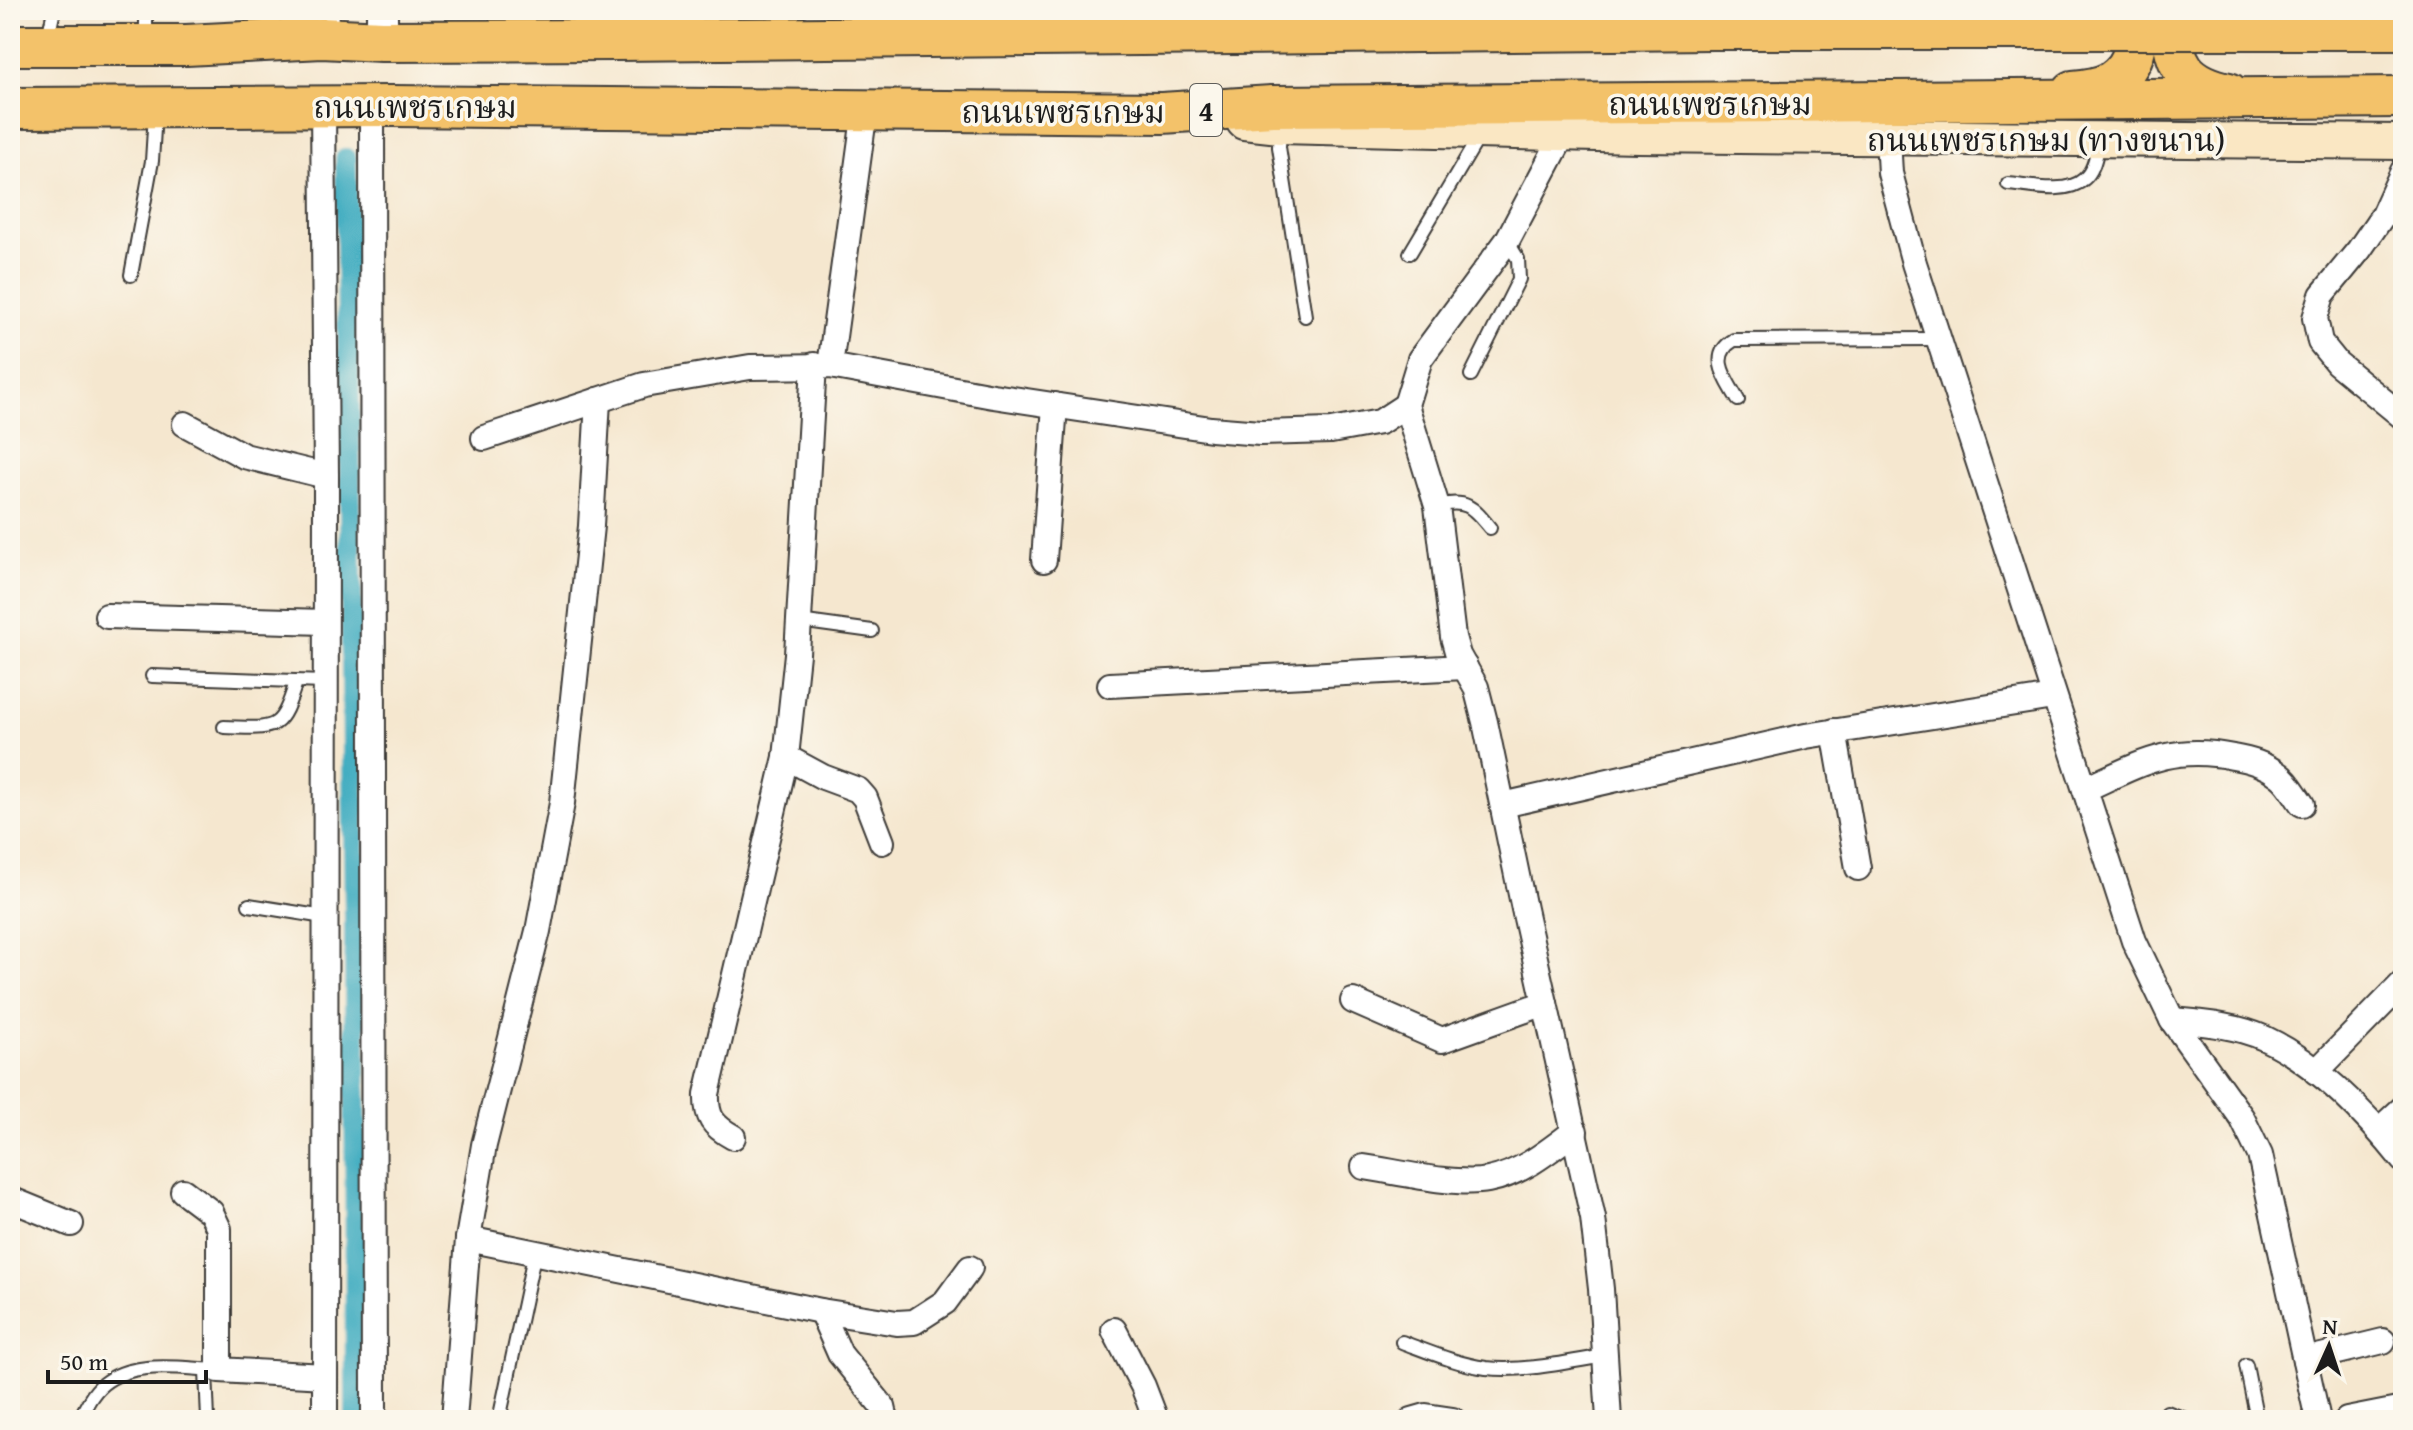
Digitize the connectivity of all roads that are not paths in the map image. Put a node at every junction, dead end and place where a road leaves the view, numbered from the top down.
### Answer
1 (774, 10) edge
2 (2124, 10) edge
3 (2183, 10) edge
4 (322, 24) edge
5 (382, 25) edge
6 (615, 25) edge
7 (146, 28) edge
8 (2403, 29) edge
9 (37, 33) edge
10 (2265, 97) junction
11 (2403, 97) edge
12 (2008, 101) junction
13 (323, 105) junction
14 (156, 107) junction
15 (372, 107) junction
16 (10, 108) edge
17 (865, 110) junction
18 (1162, 113) junction
19 (1280, 126) junction
20 (1483, 131) junction
21 (1564, 133) junction
22 (1888, 138) junction
23 (2100, 140) junction
24 (2403, 142) edge
25 (2403, 171) edge
26 (2008, 184) dead end
27 (1507, 241) junction
28 (1410, 253) dead end
29 (131, 275) dead end
30 (1305, 316) dead end
31 (1939, 339) junction
32 (822, 366) junction
33 (1471, 375) dead end
34 (598, 400) junction
35 (1738, 400) dead end
36 (1055, 405) junction
37 (1406, 405) junction
38 (2403, 417) edge
39 (185, 424) dead end
40 (484, 438) dead end
41 (326, 476) junction
42 (1437, 506) junction
43 (1490, 528) dead end
44 (1044, 560) dead end
45 (107, 616) dead end
46 (799, 621) junction
47 (325, 622) junction
48 (872, 631) dead end
49 (1465, 667) junction
50 (152, 676) dead end
51 (296, 682) junction
52 (324, 682) junction
53 (1110, 685) dead end
54 (2053, 697) junction
55 (224, 727) dead end
56 (1834, 731) junction
57 (786, 757) junction
58 (2085, 789) junction
59 (2302, 804) dead end
60 (1503, 805) junction
61 (882, 842) dead end
62 (1858, 868) dead end
63 (249, 905) dead end
64 (324, 917) junction
65 (2403, 983) edge
66 (1353, 1001) dead end
67 (1545, 1003) junction
68 (2172, 1020) junction
69 (2316, 1072) junction
70 (2403, 1108) edge
71 (2379, 1130) junction
72 (1575, 1131) junction
73 (733, 1137) dead end
74 (2403, 1160) edge
75 (1364, 1167) dead end
76 (183, 1191) dead end
77 (10, 1199) edge
78 (71, 1224) dead end
79 (468, 1239) junction
80 (535, 1251) junction
81 (970, 1268) dead end
82 (821, 1311) junction
83 (1114, 1330) dead end
84 (2383, 1341) dead end
85 (1402, 1342) dead end
86 (1605, 1356) junction
87 (2305, 1360) junction
88 (2246, 1365) dead end
89 (212, 1370) junction
90 (325, 1376) junction
91 (2403, 1409) edge
92 (2167, 1412) dead end
93 (79, 1420) edge
94 (208, 1420) edge
95 (325, 1420) edge
96 (374, 1420) edge
97 (454, 1420) edge
98 (499, 1420) edge
99 (886, 1420) edge
100 (1156, 1420) edge
101 (1412, 1420) edge
102 (1453, 1420) edge
103 (1609, 1420) edge
104 (2188, 1420) edge
105 (2257, 1420) edge
106 (2318, 1420) edge
107 (2347, 1420) edge

1 - 6 highway
2 - 12 highway
3 - 10 highway
4 - 5 highway, ถนนเพชรเกษม
4 - 7 highway, ถนนเพชรเกษม
5 - 6 highway, ถนนเพชรเกษม
6 - 8 highway, ถนนเพชรเกษม, bridge
7 - 9 highway, ถนนเพชรเกษม
10 - 11 highway, ถนนเพชรเกษม / 4
10 - 12 highway, ถนนเพชรเกษม / 4
12 - 18 highway, ถนนเพชรเกษม / 4
13 - 14 highway, ถนนเพชรเกษม / 4
13 - 15 highway, ถนนเพชรเกษม / 4
13 - 41 street
14 - 16 highway, ถนนเพชรเกษม / 4
14 - 29 lane
15 - 17 highway, ถนนเพชรเกษม / 4
15 - 96 street
17 - 18 highway, ถนนเพชรเกษม / 4
17 - 32 street
18 - 19 main road, ถนนเพชรเกษม (ทางขนาน) / 4
19 - 20 main road, ถนนเพชรเกษม (ทางขนาน) / 4
19 - 30 lane
20 - 21 main road, ถนนเพชรเกษม (ทางขนาน) / 4
20 - 28 lane
21 - 22 main road, ถนนเพชรเกษม (ทางขนาน) / 4
21 - 27 street
22 - 23 main road, ถนนเพชรเกษม (ทางขนาน) / 4
22 - 31 street
23 - 24 main road, ถนนเพชรเกษม (ทางขนาน) / 4
23 - 26 lane
25 - 38 street
27 - 33 lane
27 - 37 street
31 - 35 lane
31 - 54 street
32 - 34 street
32 - 36 street
32 - 46 street
34 - 40 street
34 - 79 street
36 - 37 street
36 - 44 street
37 - 42 street
39 - 41 street
41 - 47 street
42 - 43 lane
42 - 49 street
45 - 47 street
46 - 48 lane
46 - 57 street
47 - 52 street
49 - 53 street
49 - 60 street
50 - 51 lane
51 - 52 lane
51 - 55 lane
52 - 64 street
54 - 56 street
54 - 58 street
56 - 60 street
56 - 62 street
57 - 61 street
57 - 73 street
58 - 59 street
58 - 68 street
60 - 67 street
63 - 64 lane
64 - 90 street
65 - 69 street
66 - 67 street
67 - 72 street
68 - 69 street
68 - 87 street
69 - 71 street
70 - 71 street
71 - 74 street
72 - 75 street
72 - 86 street
76 - 89 street
77 - 78 street
79 - 80 street
79 - 97 street
80 - 82 street
80 - 98 lane
81 - 82 street
82 - 99 street
83 - 100 street
84 - 87 street
85 - 86 lane
86 - 103 street
87 - 106 street
88 - 105 lane
89 - 90 street
89 - 93 lane
89 - 94 lane
90 - 95 street
91 - 107 street
92 - 104 lane
101 - 102 street

